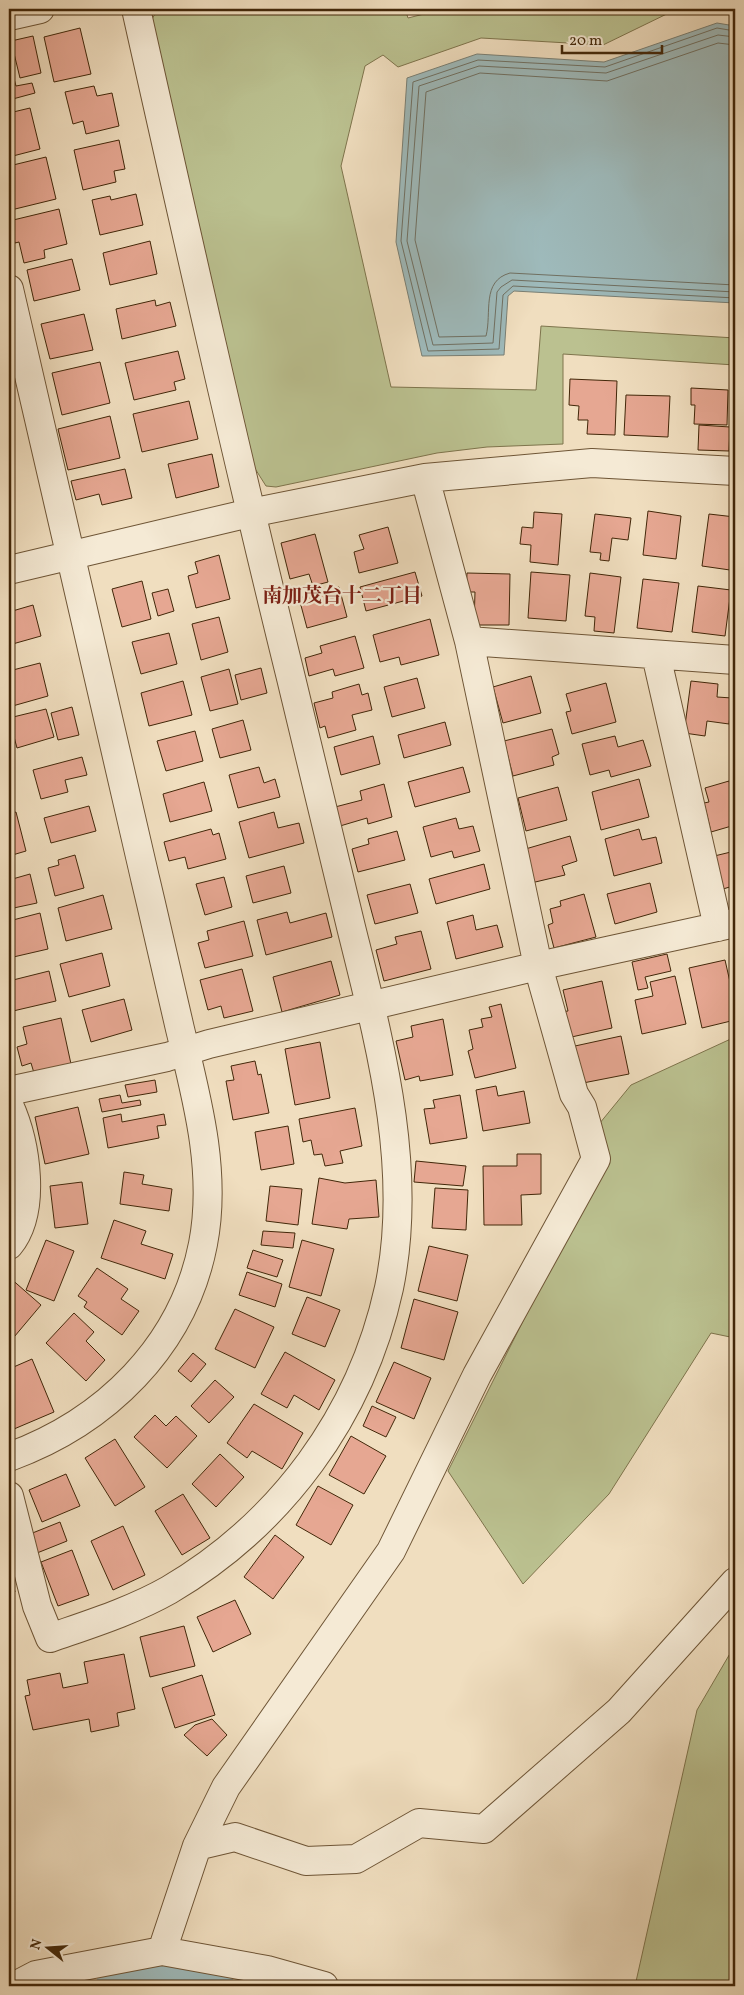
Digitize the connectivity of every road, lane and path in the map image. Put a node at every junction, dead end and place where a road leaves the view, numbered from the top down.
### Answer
1 (40, 9) edge
2 (136, 9) edge
3 (9, 16) edge
4 (9, 289) edge
5 (735, 472) edge
6 (425, 478) junction
7 (250, 513) junction
8 (69, 556) junction
9 (9, 570) edge
10 (469, 641) junction
11 (656, 655) junction
12 (735, 660) edge
13 (727, 925) edge
14 (538, 966) junction
15 (370, 1006) junction
16 (186, 1051) junction
17 (9, 1091) edge
18 (9, 1105) edge
19 (9, 1245) edge
20 (9, 1457) edge
21 (9, 1496) edge
22 (735, 1582) edge
23 (197, 1846) junction
24 (162, 1951) junction
25 (15, 1986) edge
26 (324, 1986) edge

1 - 3 street
2 - 7 street
4 - 8 street
5 - 6 street
6 - 7 street
6 - 10 street
7 - 8 street
7 - 15 street
8 - 9 street
8 - 16 street
10 - 11 street
10 - 14 street
11 - 12 street
11 - 13 street
13 - 14 street
14 - 15 street
14 - 23 street
15 - 16 street
15 - 21 street
16 - 17 street
16 - 20 street
18 - 19 street
22 - 23 street
23 - 24 street
24 - 25 street
24 - 26 street

